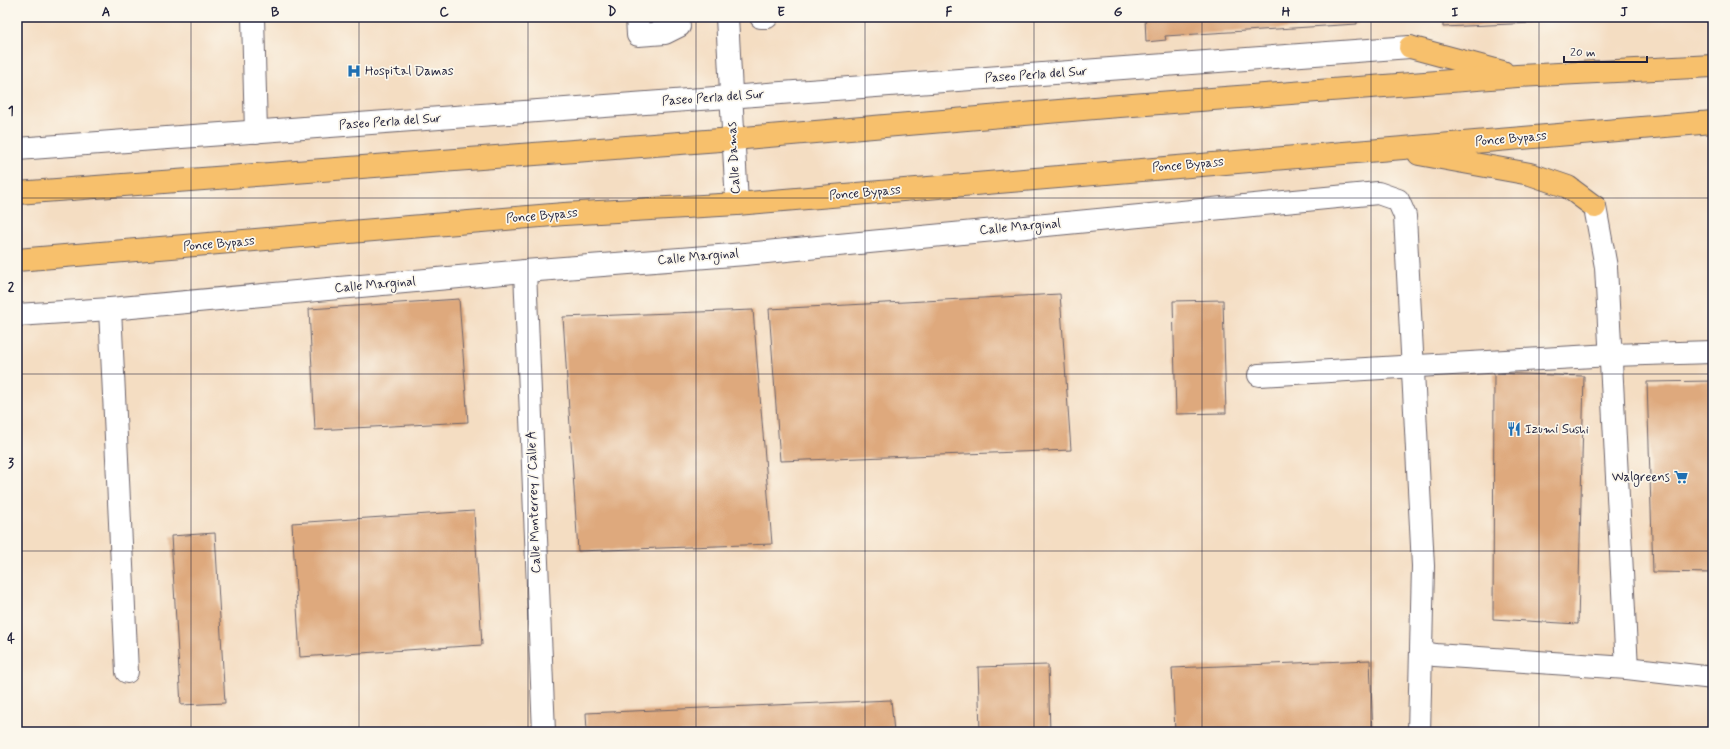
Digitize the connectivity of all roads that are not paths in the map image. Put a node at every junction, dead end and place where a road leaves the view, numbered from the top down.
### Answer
1 (253, 17) edge
2 (637, 17) edge
3 (678, 17) edge
4 (727, 17) edge
5 (760, 17) edge
6 (767, 17) edge
7 (1410, 48) joint
8 (1713, 66) edge
9 (1518, 76) junction
10 (731, 97) junction
11 (1713, 122) edge
12 (256, 132) junction
13 (733, 139) junction
14 (1391, 148) junction
15 (17, 149) edge
16 (17, 193) edge
17 (737, 204) junction
18 (1595, 207) joint
19 (17, 260) edge
20 (525, 271) junction
21 (110, 309) junction
22 (17, 315) edge
23 (1713, 352) edge
24 (1610, 355) junction
25 (1413, 367) junction
26 (1259, 375) dead end
27 (1421, 652) junction
28 (1627, 668) junction
29 (127, 672) dead end
30 (1713, 678) edge
31 (544, 732) edge
32 (1419, 732) edge

1 - 12 street
2 - 3 street
4 - 10 street, Calle Damas
5 - 6 street
7 - 9 highway
7 - 10 street, Paseo Perla del Sur
8 - 9 highway
9 - 13 highway
10 - 12 street, Paseo Perla del Sur
10 - 13 street, Calle Damas
11 - 14 highway, Ponce Bypass
12 - 15 street, Paseo Perla del Sur
13 - 16 highway
13 - 17 street, Calle Damas
14 - 17 highway, Ponce Bypass
14 - 18 highway
17 - 19 highway, Ponce Bypass
18 - 24 street
20 - 21 street, Calle Marginal
20 - 25 street, Calle Marginal
20 - 31 street, Calle Monterrey / Calle A
21 - 22 street, Calle Marginal
21 - 29 street
23 - 24 street
24 - 25 street
24 - 28 street
25 - 26 street
25 - 27 street
27 - 28 street
27 - 32 street
28 - 30 street

